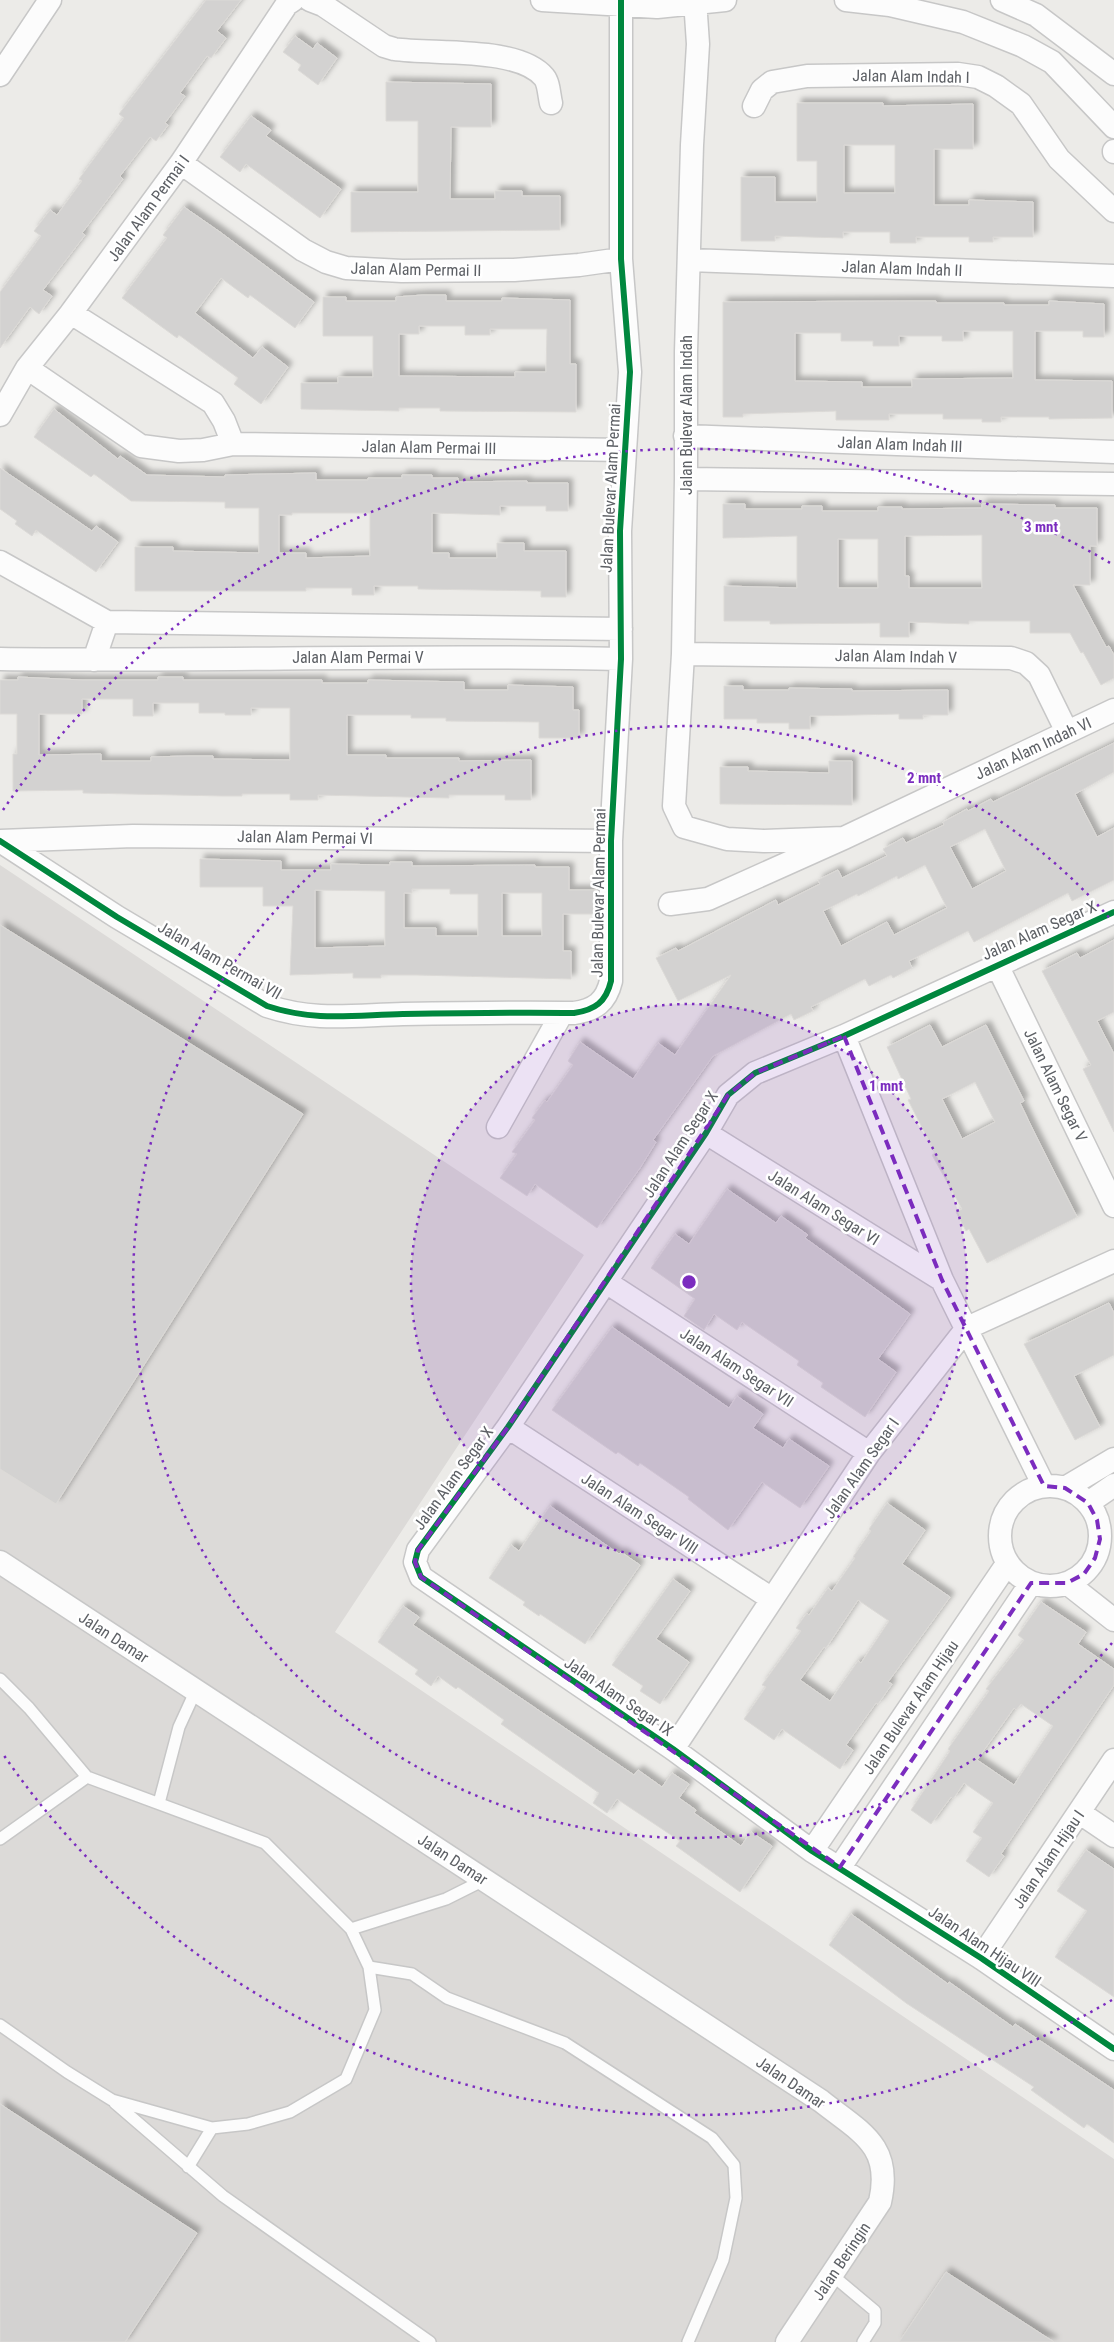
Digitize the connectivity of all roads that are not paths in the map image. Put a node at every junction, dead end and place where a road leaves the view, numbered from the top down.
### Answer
1 (50, 0) edge
2 (293, 0) edge
3 (310, 0) edge
4 (542, 0) edge
5 (725, 0) edge
6 (846, 0) edge
7 (1002, 0) edge
8 (695, 1) edge
9 (622, 3) edge
10 (1114, 74) edge
11 (0, 75) edge
12 (551, 103) dead end
13 (754, 106) dead end
14 (1114, 127) edge
15 (181, 163) junction
16 (1114, 211) edge
17 (621, 259) junction
18 (689, 260) junction
19 (1114, 276) edge
20 (71, 313) junction
21 (27, 368) junction
22 (0, 414) edge
23 (685, 436) junction
24 (233, 444) junction
25 (625, 450) junction
26 (1114, 452) edge
27 (686, 479) junction
28 (1114, 484) edge
29 (0, 562) edge
30 (107, 622) junction
31 (621, 629) junction
32 (682, 654) junction
33 (0, 659) edge
34 (621, 659) junction
35 (94, 660) junction
36 (1114, 710) edge
37 (1068, 732) junction
38 (684, 827) joint
39 (844, 838) junction
40 (611, 840) junction
41 (0, 841) edge
42 (670, 904) dead end
43 (1114, 912) edge
44 (997, 964) junction
45 (600, 1004) joint
46 (562, 1013) junction
47 (844, 1036) junction
48 (498, 1127) dead end
49 (706, 1133) junction
50 (1114, 1206) edge
51 (1114, 1261) edge
52 (942, 1280) junction
53 (606, 1282) junction
54 (967, 1328) junction
55 (508, 1427) junction
56 (869, 1452) junction
57 (1114, 1459) edge
58 (1114, 1485) edge
59 (1054, 1487) junction
60 (1088, 1503) junction
61 (0, 1562) edge
62 (415, 1562) joint
63 (1007, 1564) junction
64 (1031, 1583) junction
65 (1067, 1584) junction
66 (772, 1599) junction
67 (1114, 1620) edge
68 (0, 1679) edge
69 (196, 1690) junction
70 (673, 1749) junction
71 (1114, 1760) edge
72 (87, 1777) junction
73 (158, 1803) junction
74 (1080, 1813) junction
75 (1114, 1836) edge
76 (0, 1839) edge
77 (812, 1851) junction
78 (840, 1867) junction
79 (484, 1880) junction
80 (351, 1929) junction
81 (981, 1958) junction
82 (369, 1967) junction
83 (0, 2025) edge
84 (1114, 2049) edge
85 (112, 2100) junction
86 (212, 2128) junction
87 (188, 2167) junction
88 (885, 2175) joint
89 (832, 2275) junction
90 (430, 2342) edge
91 (688, 2342) edge
92 (786, 2342) edge
93 (863, 2342) edge

1 - 11 street
2 - 15 street, Jalan Alam Permai I
3 - 12 street
4 - 9 street
5 - 8 street
6 - 14 street
7 - 10 street
8 - 9 street
8 - 18 street, Jalan Bulevar Alam Indah
9 - 17 street, Jalan Bulevar Alam Permai
13 - 16 street, Jalan Alam Indah I
15 - 17 street, Jalan Alam Permai II
15 - 20 street, Jalan Alam Permai I
17 - 25 street, Jalan Bulevar Alam Permai
18 - 19 street, Jalan Alam Indah II
18 - 23 street, Jalan Bulevar Alam Indah
20 - 21 street, Jalan Alam Permai I
20 - 24 street
21 - 22 street, Jalan Alam Permai I
21 - 24 street, Jalan Alam Permai III
23 - 26 street, Jalan Alam Indah III
23 - 27 street, Jalan Bulevar Alam Indah
24 - 25 street, Jalan Alam Permai III
25 - 31 street, Jalan Bulevar Alam Permai
27 - 28 street
27 - 32 street, Jalan Bulevar Alam Indah
29 - 30 street, Jalan Alam Permai V
30 - 31 street, Jalan Alam Permai V
30 - 35 street
31 - 34 street, Jalan Bulevar Alam Permai
32 - 37 street, Jalan Alam Indah V
32 - 38 street, Jalan Bulevar Alam Indah
33 - 35 street, Jalan Alam Permai V
34 - 35 street, Jalan Alam Permai V
34 - 40 street, Jalan Bulevar Alam Permai
36 - 37 street, Jalan Alam Indah VI
37 - 39 street, Jalan Alam Indah VI
38 - 39 street, Jalan Alam Indah VI
39 - 42 street, Jalan Alam Indah VI
40 - 41 street, Jalan Alam Permai VI
40 - 45 street, Jalan Bulevar Alam Permai
41 - 46 street, Jalan Alam Permai VII
43 - 44 street, Jalan Alam Segar X
44 - 47 street, Jalan Alam Segar X
44 - 50 street, Jalan Alam Segar V
45 - 46 street, Jalan Alam Permai VII
46 - 48 street
47 - 49 street, Jalan Alam Segar X
47 - 52 street
49 - 52 street, Jalan Alam Segar VI
49 - 53 street, Jalan Alam Segar X
51 - 54 street, Jalan Alam Segar I
52 - 54 street
53 - 55 street, Jalan Alam Segar X
53 - 56 street, Jalan Alam Segar VII
54 - 56 street, Jalan Alam Segar I
54 - 59 street
55 - 62 street, Jalan Alam Segar X
55 - 66 street, Jalan Alam Segar VIII
56 - 66 street, Jalan Alam Segar I
57 - 59 street
58 - 60 street
59 - 60 street
59 - 63 street
60 - 65 street
61 - 69 street, Jalan Damar
62 - 70 street, Jalan Alam Segar IX
63 - 64 street
63 - 77 street, Jalan Bulevar Alam Hijau
64 - 65 street
64 - 78 street, Jalan Bulevar Alam Hijau
65 - 67 street
66 - 70 street, Jalan Alam Segar I
68 - 72 lane
69 - 73 lane
69 - 79 street, Jalan Damar
70 - 77 street, Jalan Alam Segar IX
71 - 74 street, Jalan Alam Hijau I
72 - 73 lane
72 - 76 lane
73 - 80 lane
74 - 75 street
74 - 81 street, Jalan Alam Hijau I
77 - 78 street, Jalan Alam Segar IX
78 - 81 street, Jalan Alam Hijau VIII
79 - 80 lane
79 - 88 street, Jalan Damar
80 - 82 lane
81 - 84 street, Jalan Alam Hijau VIII
82 - 86 lane
82 - 91 lane
83 - 85 lane
85 - 86 lane
85 - 87 lane
86 - 87 lane
87 - 90 lane
88 - 89 street, Jalan Beringin
89 - 92 street, Jalan Beringin
89 - 93 lane

